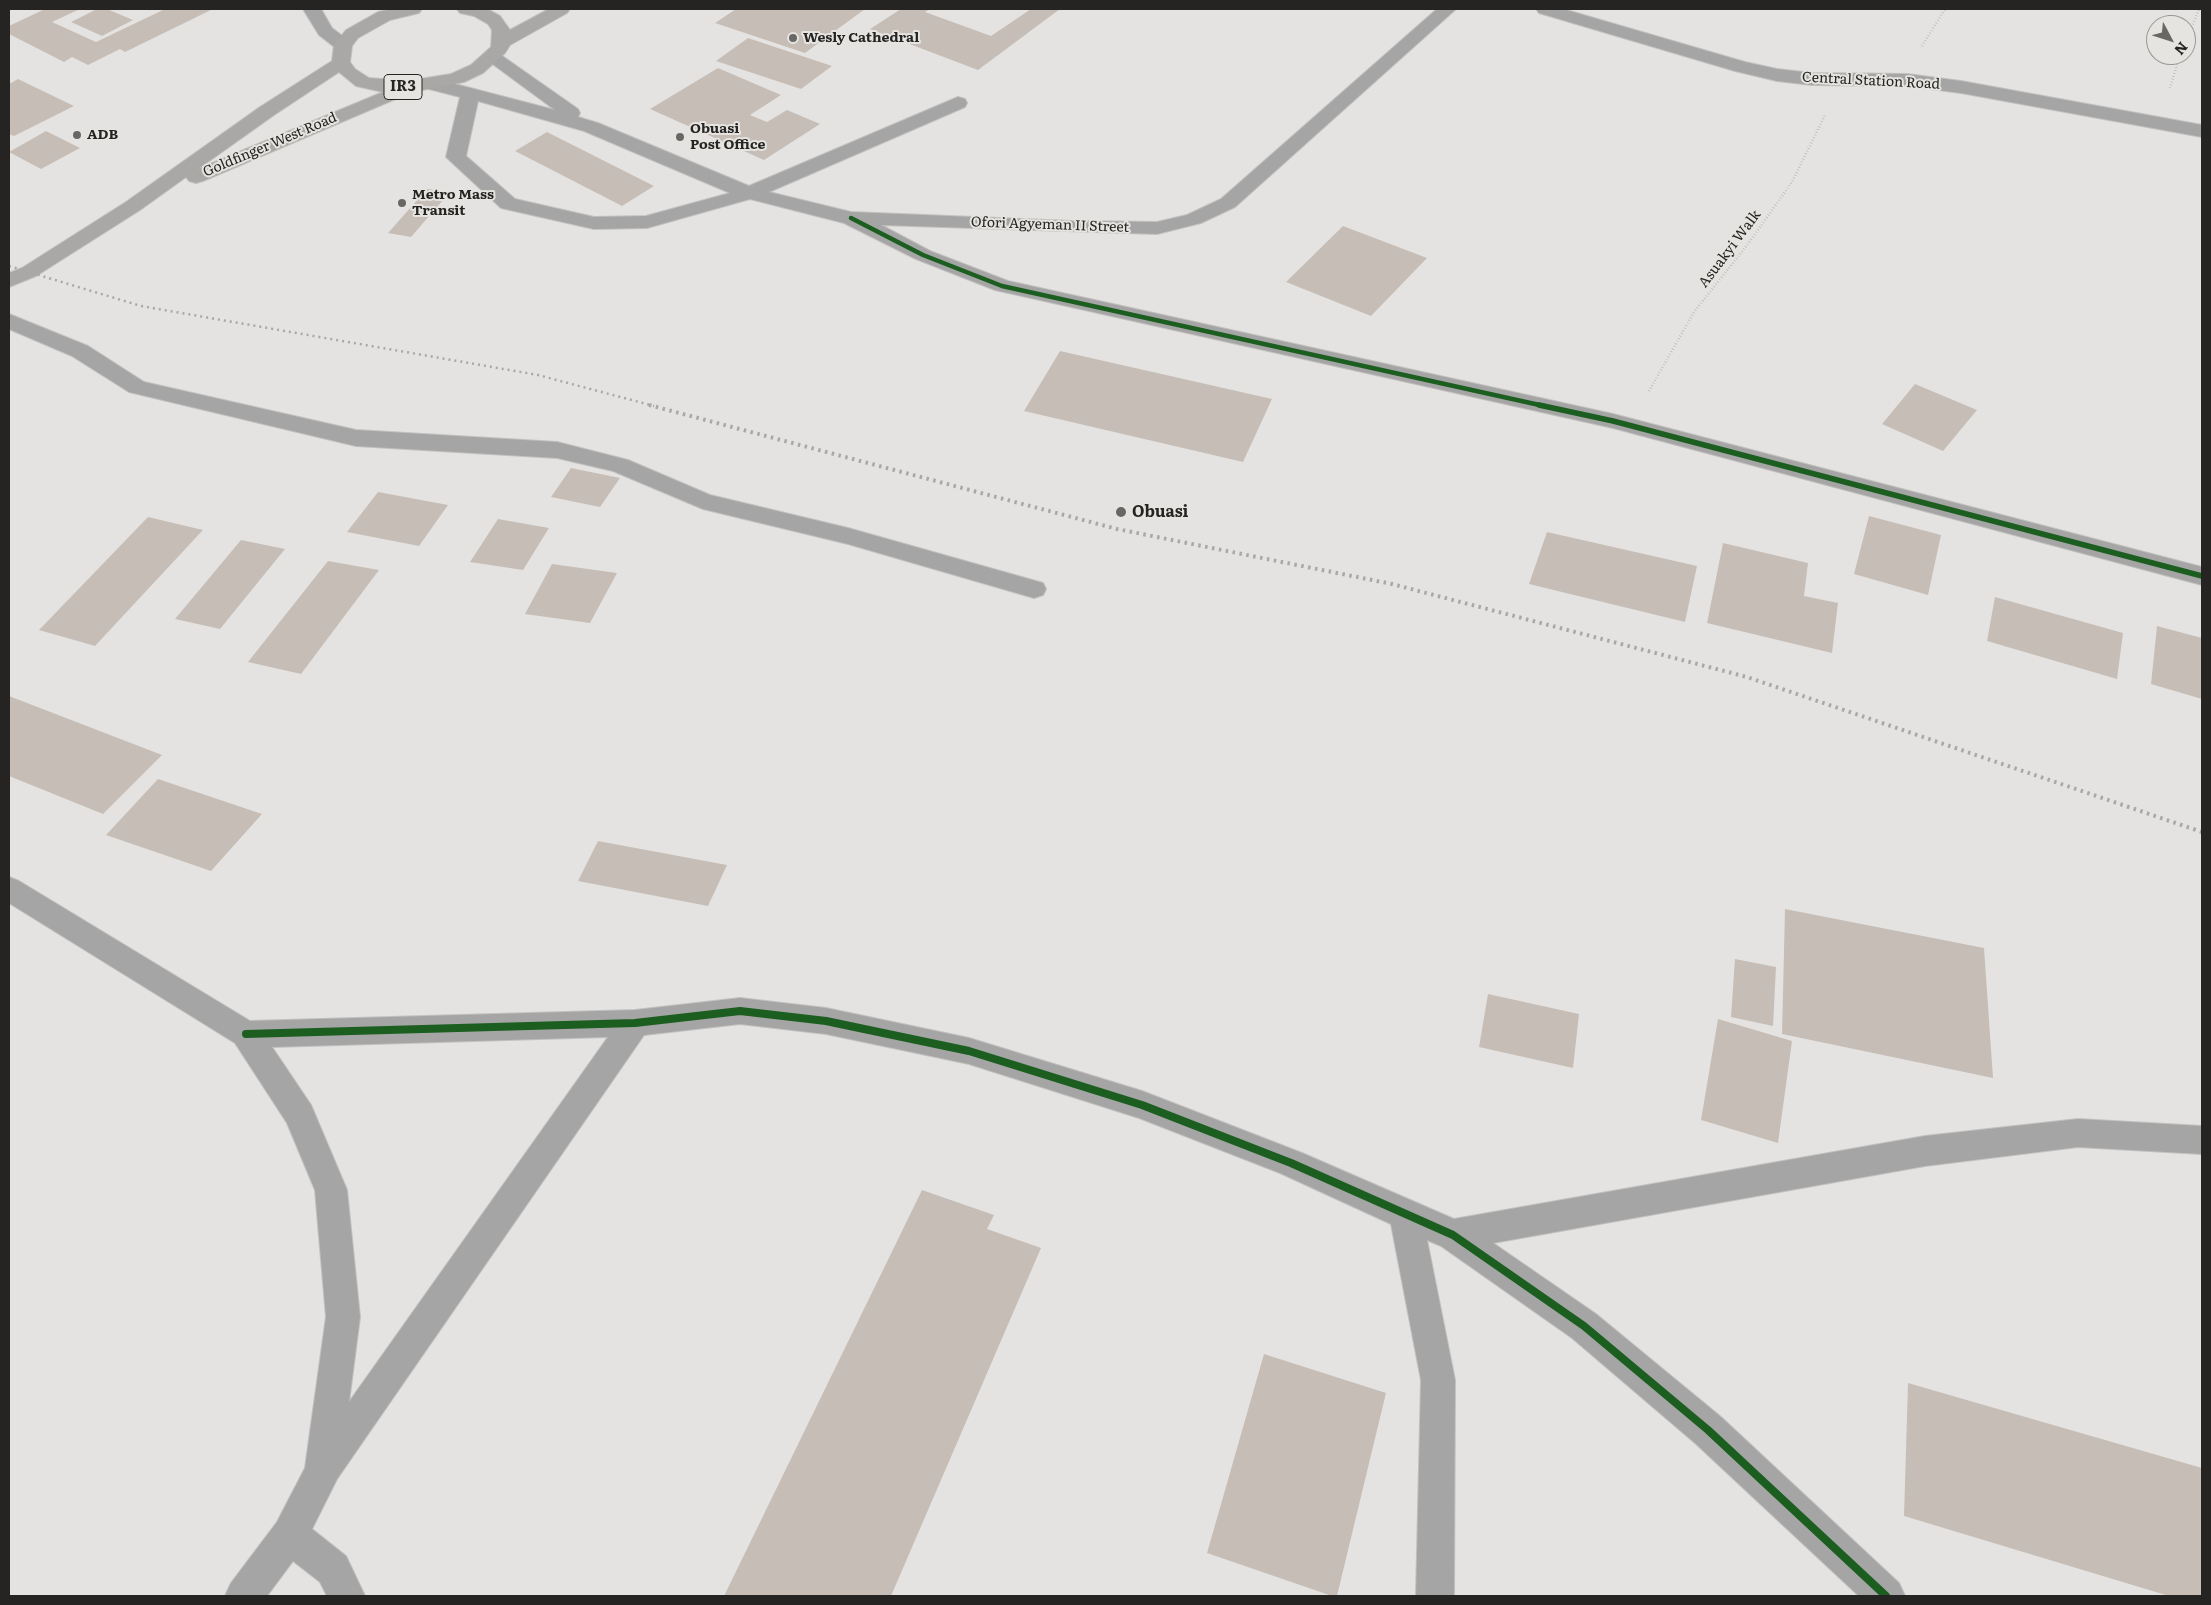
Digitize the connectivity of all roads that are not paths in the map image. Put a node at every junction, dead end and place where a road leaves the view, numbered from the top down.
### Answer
1 (312, 9) edge
2 (406, 9) edge
3 (466, 9) edge
4 (561, 9) edge
5 (1448, 9) edge
6 (1545, 9) edge
7 (502, 42) junction
8 (342, 54) junction
9 (492, 57) junction
10 (432, 84) junction
11 (408, 88) junction
12 (470, 95) junction
13 (958, 103) dead end
14 (591, 127) junction
15 (2202, 131) edge
16 (750, 193) junction
17 (133, 206) junction
18 (851, 218) junction
19 (9, 281) edge
20 (9, 321) edge
21 (2202, 576) edge
22 (1034, 589) dead end
23 (9, 889) edge
24 (635, 1023) junction
25 (246, 1034) junction
26 (2202, 1140) edge
27 (1406, 1214) junction
28 (1453, 1235) junction
29 (322, 1471) junction
30 (290, 1535) junction
31 (244, 1596) edge
32 (346, 1596) edge
33 (1435, 1596) edge
34 (1886, 1596) edge

1 - 8 street
2 - 8 main road, IR3
3 - 7 main road
4 - 7 main road, IR3
5 - 18 street, Ofori Agyeman II Street
6 - 15 street, Central Station Road
7 - 9 main road, IR3
8 - 11 main road, IR3
8 - 17 main road, Goldfinger West Road / IR3
9 - 10 main road, IR3
9 - 14 street, Ofori Agyeman II Street
10 - 11 main road, IR3
10 - 12 street, Ofori Agyeman II Street
11 - 17 main road, Goldfinger West Road / IR3
12 - 14 street, Ofori Agyeman II Street
12 - 16 street
13 - 16 street
14 - 16 street, Ofori Agyeman II Street
16 - 18 street, Ofori Agyeman II Street
17 - 19 main road, Goldfinger West Road / IR3
18 - 21 street
20 - 22 street
23 - 25 street
24 - 25 street
24 - 27 street
24 - 29 street
25 - 29 street
26 - 28 street
27 - 28 street
27 - 33 street
28 - 34 street
29 - 30 street
30 - 31 street
30 - 32 street

